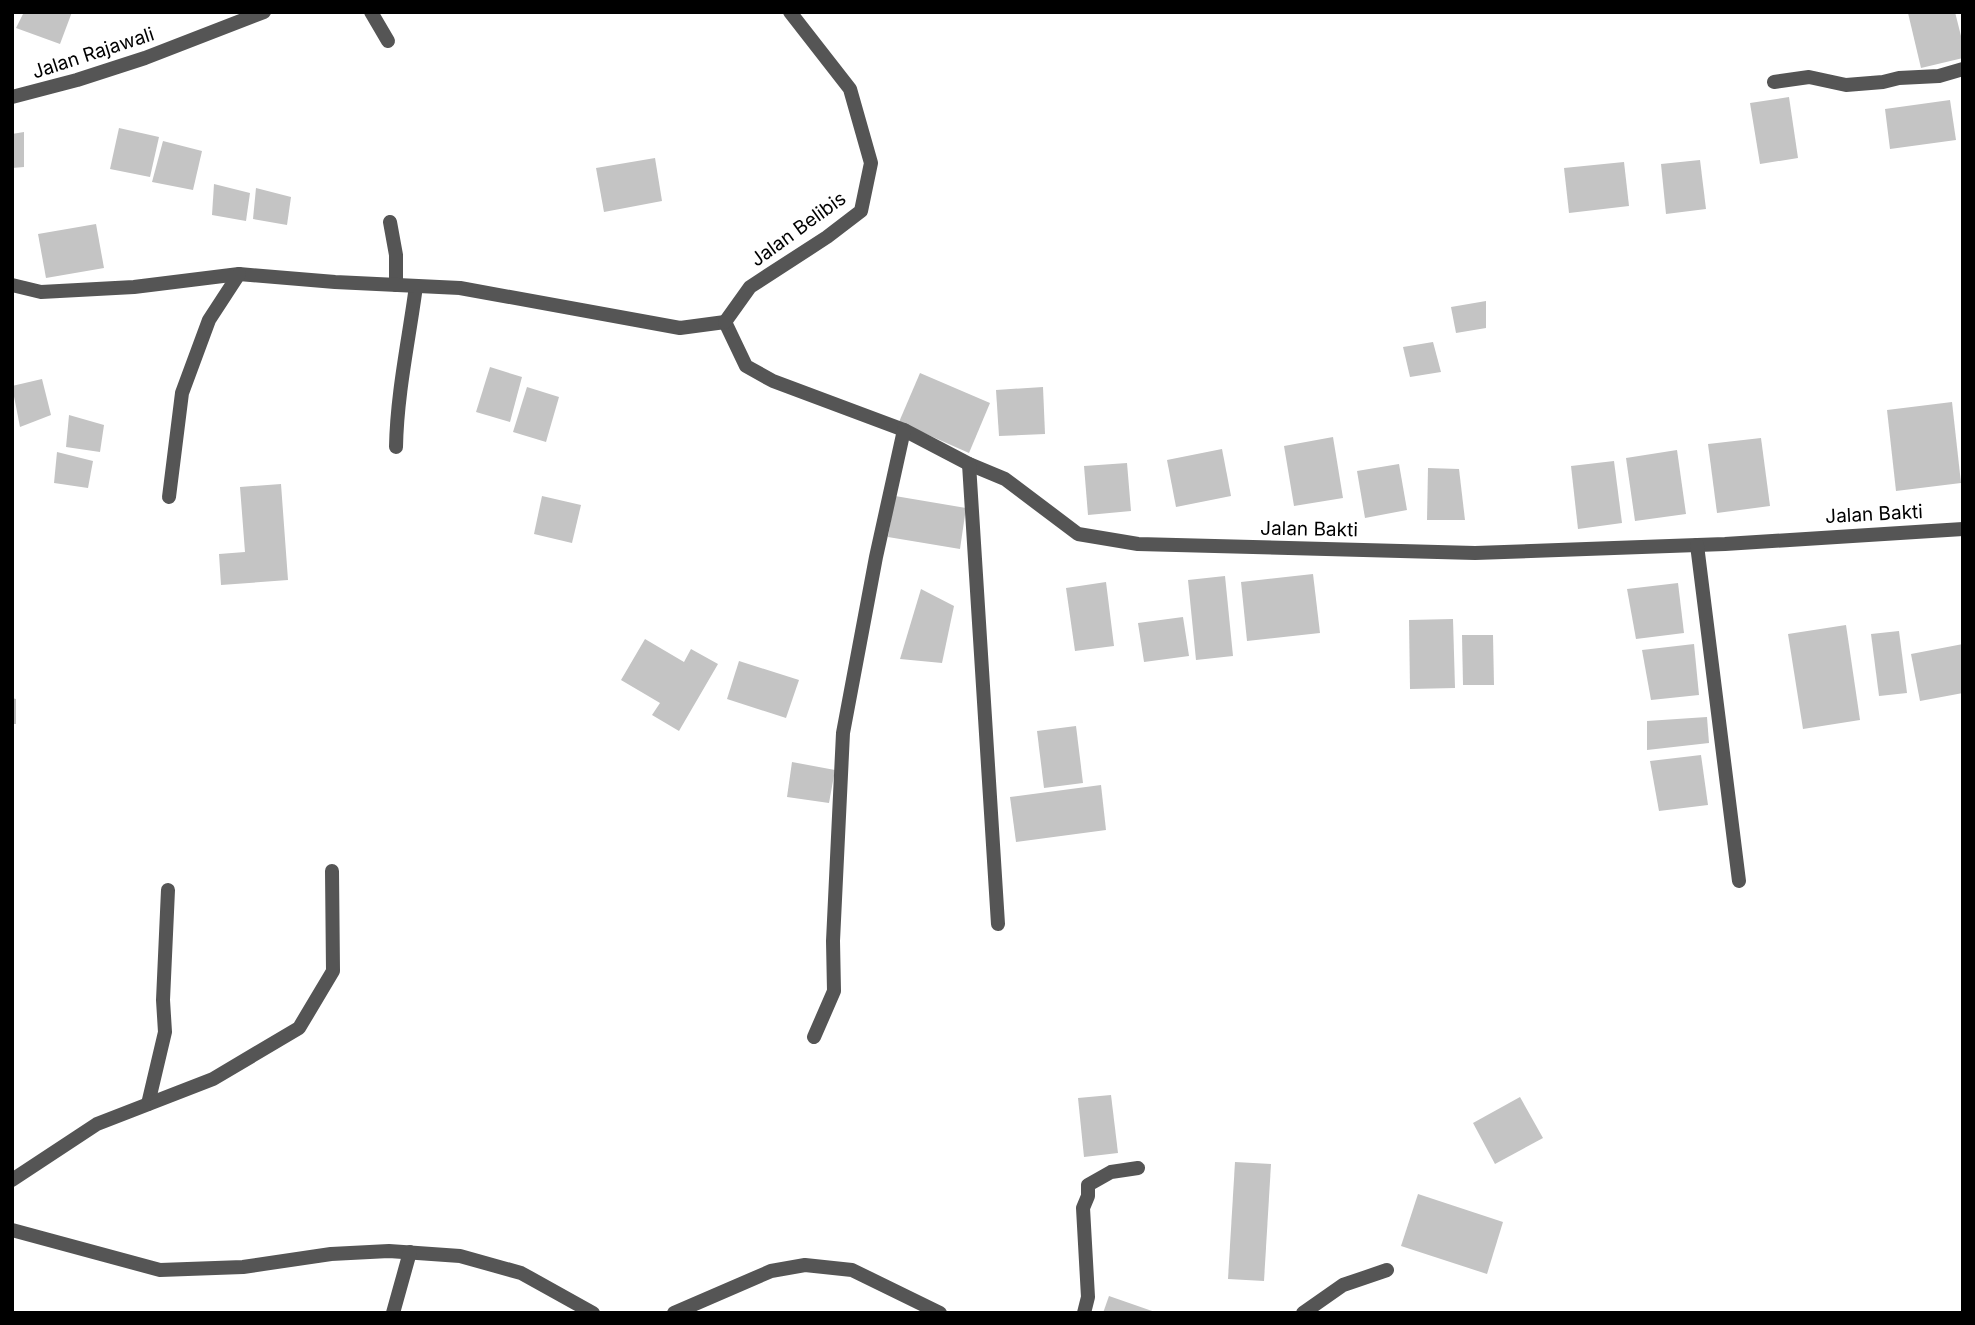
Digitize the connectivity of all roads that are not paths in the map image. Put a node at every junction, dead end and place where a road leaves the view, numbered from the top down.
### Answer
1 (264, 12) edge
2 (371, 12) edge
3 (790, 12) edge
4 (388, 41) dead end
5 (1963, 69) edge
6 (1774, 82) dead end
7 (12, 97) edge
8 (390, 222) dead end
9 (239, 274) junction
10 (12, 285) edge
11 (396, 285) junction
12 (416, 286) junction
13 (725, 322) junction
14 (904, 430) junction
15 (396, 447) dead end
16 (969, 464) junction
17 (169, 497) dead end
18 (1963, 529) edge
19 (1697, 545) junction
20 (332, 871) dead end
21 (1740, 881) dead end
22 (168, 890) dead end
23 (998, 924) dead end
24 (814, 1037) dead end
25 (148, 1104) junction
26 (1138, 1168) dead end
27 (12, 1180) edge
28 (12, 1230) edge
29 (410, 1252) junction
30 (1387, 1270) dead end
31 (570, 1308) edge
32 (393, 1313) edge
33 (593, 1313) edge
34 (674, 1313) edge
35 (940, 1313) edge
36 (1084, 1313) edge
37 (1303, 1313) edge

1 - 7 street, Jalan Rajawali
2 - 4 street
3 - 13 street, Jalan Belibis
5 - 6 street
8 - 11 street
9 - 10 street
9 - 11 street
9 - 17 street
11 - 12 street
12 - 13 street
12 - 15 street
13 - 14 street, Jalan Bakti
14 - 16 street, Jalan Bakti
14 - 24 street
16 - 19 street, Jalan Bakti
16 - 23 street
18 - 19 street, Jalan Bakti
19 - 21 street
20 - 25 street
22 - 25 street
25 - 27 street
26 - 36 street
28 - 29 street
29 - 31 street
29 - 32 street
30 - 37 street
31 - 33 street
34 - 35 street

